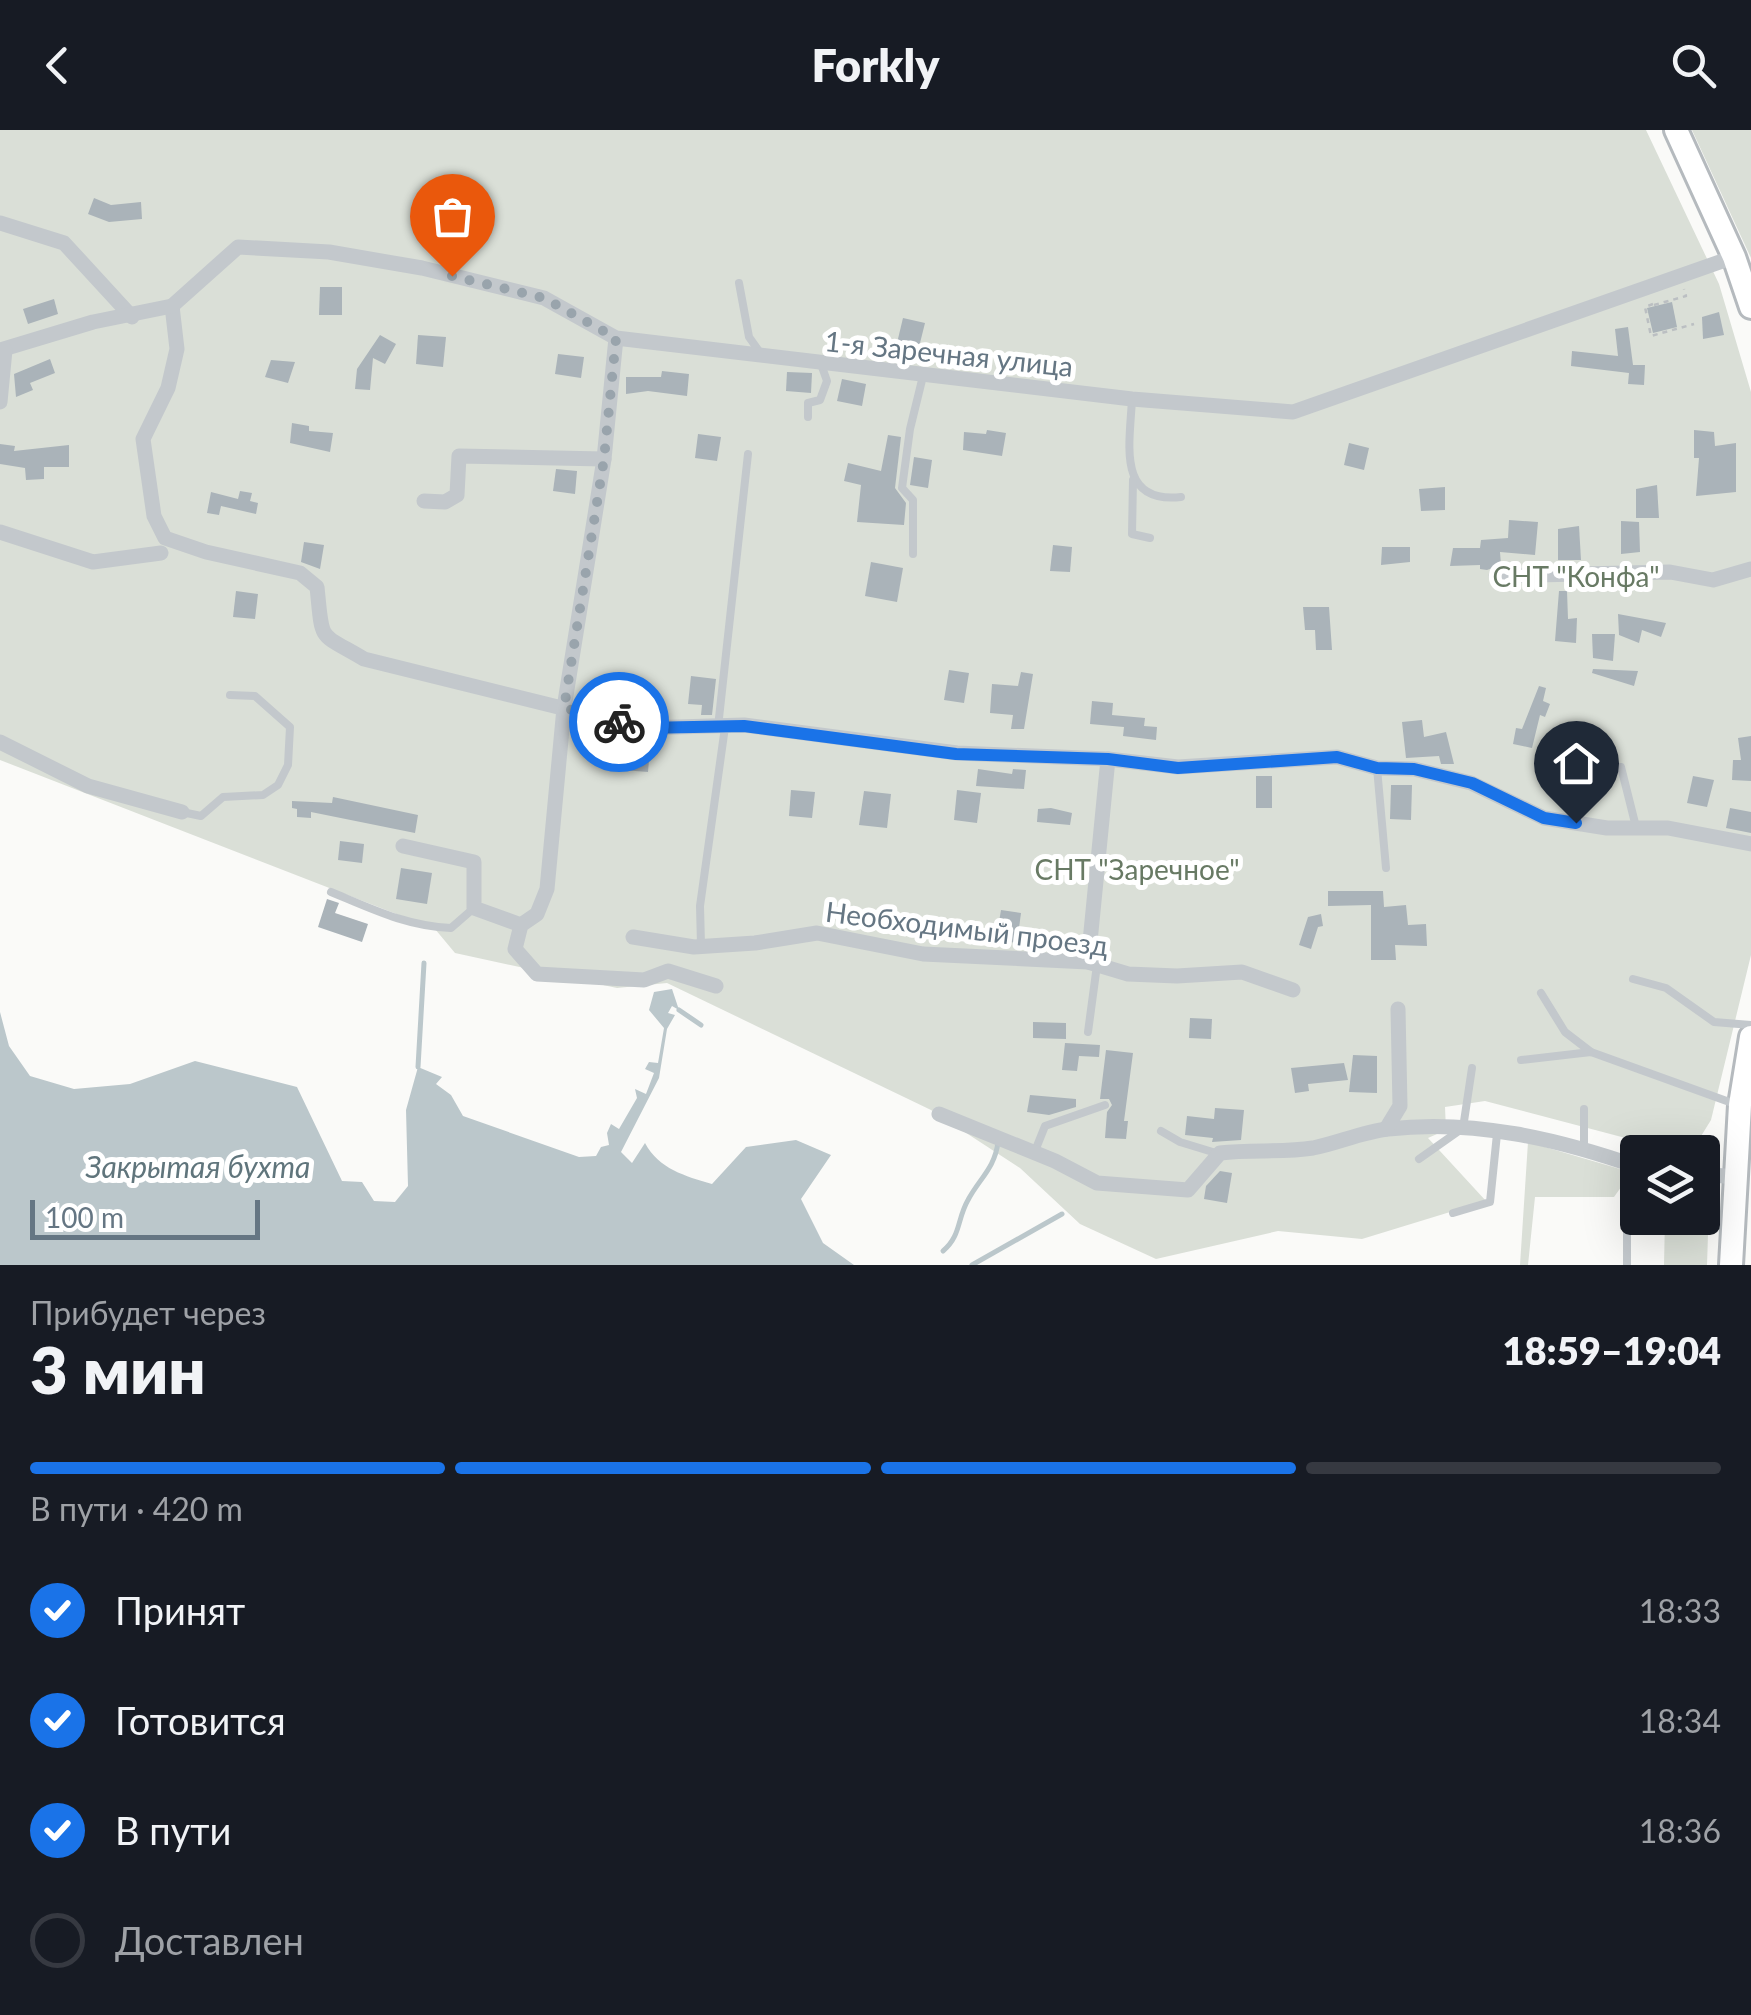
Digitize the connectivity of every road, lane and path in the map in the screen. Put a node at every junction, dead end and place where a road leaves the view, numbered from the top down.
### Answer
1 (1676, 130) edge
2 (0, 223) edge
3 (1734, 257) junction
4 (739, 283) dead end
5 (1650, 293) dead end
6 (172, 306) junction
7 (1751, 307) edge
8 (132, 317) junction
9 (1694, 324) dead end
10 (616, 338) junction
11 (2, 350) edge
12 (762, 356) junction
13 (821, 364) junction
14 (924, 372) junction
15 (1132, 399) junction
16 (0, 402) edge
17 (808, 418) dead end
18 (748, 454) dead end
19 (604, 459) junction
20 (1134, 475) junction
21 (1181, 497) dead end
22 (424, 500) dead end
23 (0, 532) edge
24 (1150, 538) dead end
25 (163, 546) junction
26 (913, 554) dead end
27 (1751, 569) edge
28 (1496, 576) dead end
29 (230, 694) dead end
30 (564, 708) junction
31 (722, 727) junction
32 (0, 742) edge
33 (1108, 759) junction
34 (1621, 766) dead end
35 (1377, 768) junction
36 (182, 812) joint
37 (1636, 827) junction
38 (1751, 844) edge
39 (402, 846) dead end
40 (1386, 868) dead end
41 (332, 892) dead end
42 (474, 908) junction
43 (521, 924) junction
44 (633, 937) dead end
45 (701, 945) junction
46 (1092, 963) junction
47 (1633, 979) dead end
48 (716, 986) dead end
49 (1293, 990) dead end
50 (1541, 993) dead end
51 (1398, 1009) dead end
52 (1751, 1025) edge
53 (1088, 1032) dead end
54 (1751, 1037) edge
55 (1591, 1052) junction
56 (1520, 1060) dead end
57 (1472, 1068) dead end
58 (1105, 1105) dead end
59 (1740, 1105) junction
60 (1584, 1109) dead end
61 (939, 1114) dead end
62 (1463, 1128) junction
63 (1386, 1129) junction
64 (1161, 1131) dead end
65 (1497, 1134) junction
66 (1584, 1148) junction
67 (1034, 1152) junction
68 (1220, 1152) junction
69 (1419, 1159) dead end
70 (1620, 1161) edge
71 (1720, 1175) edge
72 (1734, 1176) junction
73 (1453, 1213) dead end
74 (1626, 1235) edge
75 (1627, 1265) edge
76 (1731, 1265) edge

1 - 3 main road
2 - 8 street
3 - 7 main road
3 - 15 street, 1-я Заречная улица
4 - 12 lane
5 - 9 path
6 - 8 street
6 - 10 street, 1-я Заречная улица
6 - 25 street
8 - 11 street
10 - 12 street, 1-я Заречная улица
10 - 19 street
11 - 16 street
12 - 13 street, 1-я Заречная улица
13 - 14 street, 1-я Заречная улица
13 - 17 lane
14 - 15 street, 1-я Заречная улица
14 - 26 lane
15 - 20 lane
18 - 31 lane
19 - 22 street
19 - 30 street
20 - 21 lane
20 - 24 lane
23 - 25 street
25 - 30 street
27 - 28 street
29 - 36 lane
30 - 31 street
30 - 43 street
31 - 33 street
31 - 45 lane
32 - 36 street
33 - 35 street
33 - 46 street
34 - 37 lane
35 - 37 street
35 - 40 lane
37 - 38 street
39 - 42 street
41 - 42 lane
42 - 43 street
43 - 48 street
44 - 45 street, Необходимый проезд
45 - 46 street, Необходимый проезд
46 - 49 street, Необходимый проезд
46 - 53 lane
47 - 52 lane
50 - 55 lane
51 - 63 street
54 - 59 main road
55 - 56 lane
55 - 59 lane
57 - 62 lane
58 - 67 lane
59 - 72 main road
60 - 66 lane
61 - 67 street
62 - 63 street
62 - 65 street
62 - 69 lane
63 - 68 street
64 - 68 lane
65 - 66 street
65 - 73 lane
66 - 70 street
67 - 68 street
71 - 72 street
72 - 76 main road
74 - 75 lane

